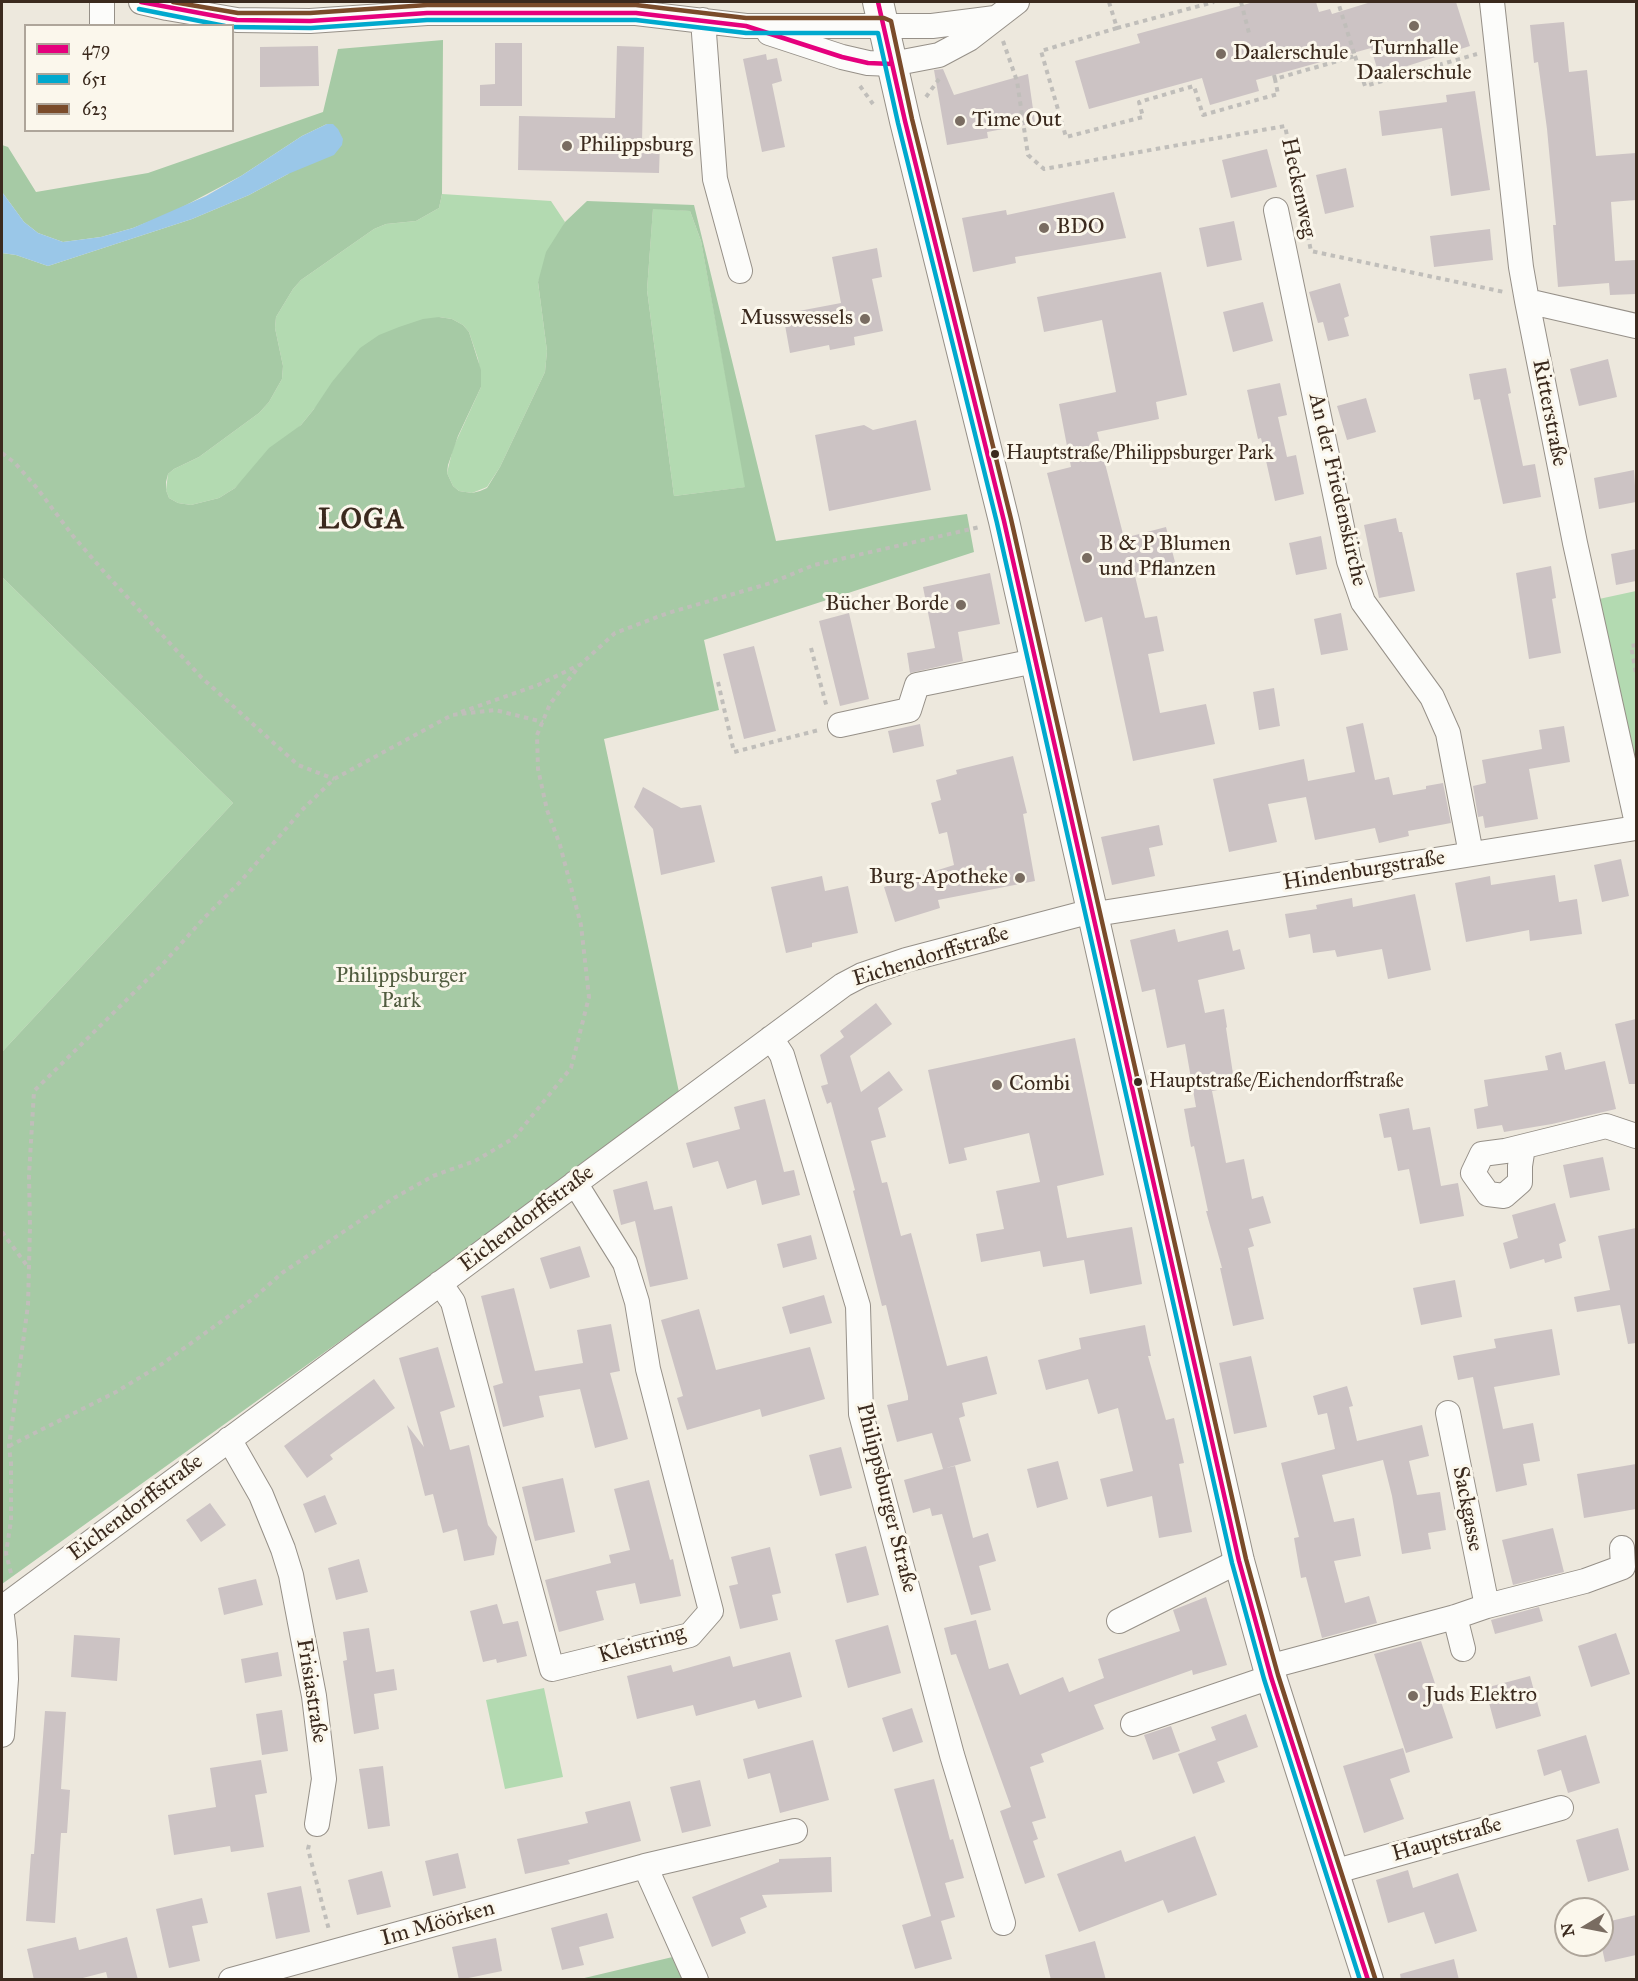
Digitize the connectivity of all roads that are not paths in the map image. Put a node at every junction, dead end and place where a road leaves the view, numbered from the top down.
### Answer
1 (102, 2) edge
2 (1017, 2) edge
3 (1492, 2) edge
4 (156, 11) edge
5 (881, 13) edge
6 (995, 18) junction
7 (703, 20) junction
8 (102, 24) edge
9 (746, 26) junction
10 (892, 64) junction
11 (1276, 210) dead end
12 (740, 271) dead end
13 (1527, 301) junction
14 (1636, 326) edge
15 (1035, 661) junction
16 (836, 726) road end
17 (1636, 819) edge
18 (1636, 828) edge
19 (1471, 854) junction
20 (1092, 911) junction
21 (771, 1038) junction
22 (1636, 1136) edge
23 (1523, 1147) dead end
24 (575, 1183) junction
25 (440, 1283) junction
26 (1448, 1413) dead end
27 (230, 1439) junction
28 (1622, 1548) dead end
29 (1239, 1561) junction
30 (9, 1603) edge
31 (1486, 1606) junction
32 (2, 1616) edge
33 (1455, 1617) junction
34 (1119, 1621) dead end
35 (1463, 1649) dead end
36 (1270, 1672) junction
37 (1133, 1724) dead end
38 (2, 1735) edge
39 (1561, 1808) dead end
40 (317, 1824) road end
41 (795, 1831) dead end
42 (645, 1866) junction
43 (1333, 1872) junction
44 (1003, 1923) dead end
45 (231, 1980) edge
46 (696, 1980) edge
47 (1368, 1980) edge

1 - 8 street
2 - 6 street
3 - 13 street, Ritterstraße
4 - 7 street
5 - 6 street
5 - 9 street
5 - 10 main road
6 - 10 street
7 - 9 street
7 - 12 street
9 - 10 street
10 - 15 main road
11 - 19 street, An der Friedenskirche
13 - 14 street
13 - 17 street, Ritterstraße
15 - 16 street
15 - 20 main road
18 - 19 street, Hindenburgstraße
19 - 20 street, Hindenburgstraße
20 - 21 street, Eichendorffstraße
20 - 29 main road
21 - 24 street, Eichendorffstraße
21 - 44 street, Philippsburger Straße
22 - 23 street
24 - 25 street, Eichendorffstraße
24 - 25 street, Kleistring
25 - 27 street, Eichendorffstraße
26 - 31 street, Sackgasse
27 - 30 street, Eichendorffstraße
27 - 40 street, Frisiastraße
28 - 31 street
29 - 34 street
29 - 36 main road
31 - 33 street
32 - 38 street
33 - 35 street
33 - 36 street
36 - 37 street
36 - 43 main road
39 - 43 street, Hauptstraße
41 - 42 street, Im Möörken
42 - 45 street, Im Möörken
42 - 46 street
43 - 47 main road

